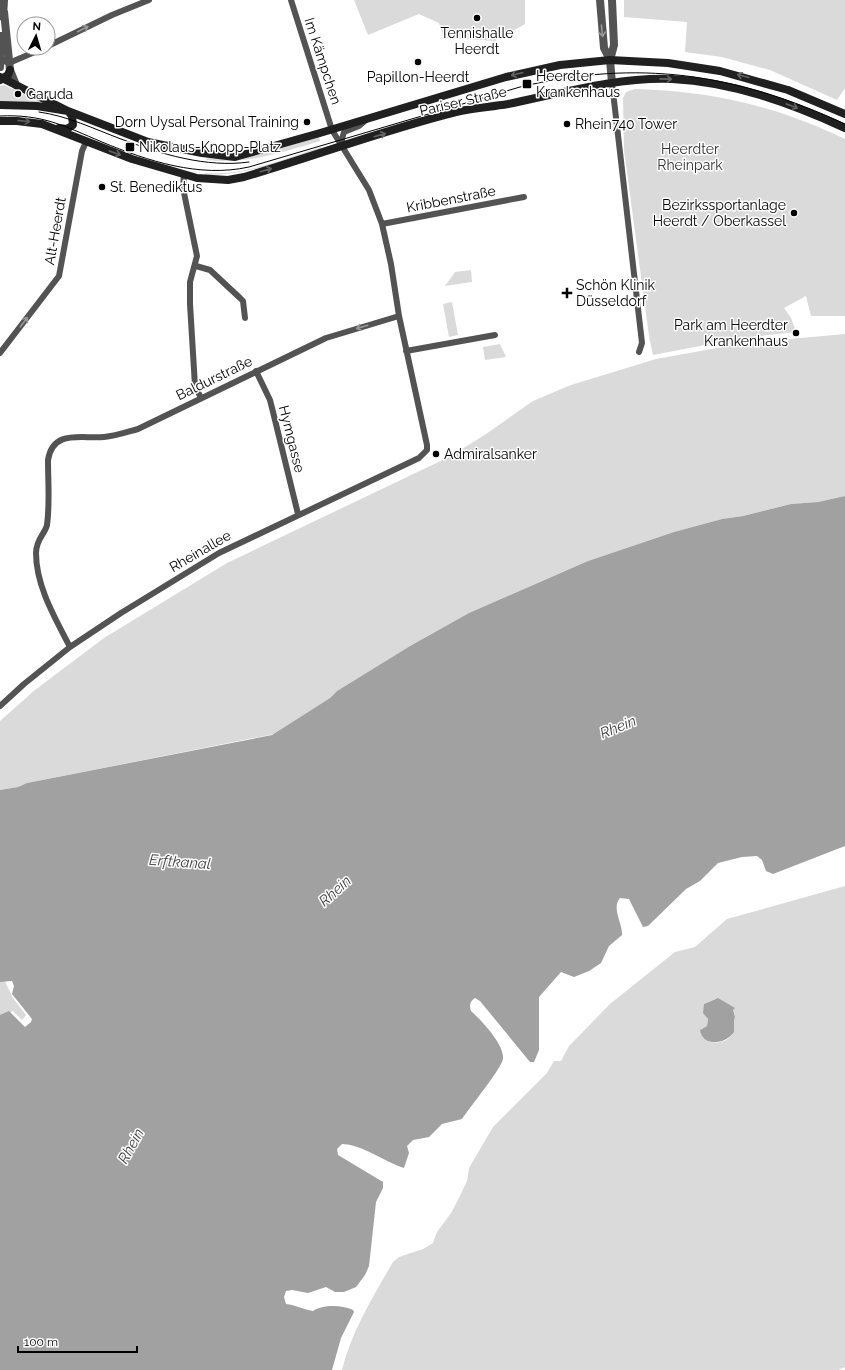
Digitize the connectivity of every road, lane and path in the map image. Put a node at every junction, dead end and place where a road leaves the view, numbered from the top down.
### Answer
1 (4, 0) edge
2 (149, 0) edge
3 (291, 0) edge
4 (600, 0) edge
5 (612, 0) edge
6 (4, 12) junction
7 (56, 42) edge
8 (28, 56) edge
9 (1, 57) junction
10 (610, 60) junction
11 (9, 66) junction
12 (0, 67) edge
13 (1, 80) edge
14 (612, 83) junction
15 (16, 85) junction
16 (0, 105) edge
17 (68, 111) junction
18 (845, 114) edge
19 (2, 120) edge
20 (366, 120) junction
21 (42, 124) junction
22 (845, 128) edge
23 (332, 130) junction
24 (86, 142) junction
25 (343, 147) junction
26 (184, 174) junction
27 (524, 197) dead end
28 (382, 224) junction
29 (196, 266) junction
30 (399, 316) junction
31 (245, 318) dead end
32 (495, 335) dead end
33 (406, 352) junction
34 (639, 352) dead end
35 (0, 353) edge
36 (256, 371) junction
37 (201, 398) junction
38 (298, 514) junction
39 (70, 647) junction
40 (0, 706) edge

1 - 6 street
7 -> 2 street
3 - 23 street, Im Kämpchen
4 -> 10 street
5 - 10 street
6 - 9 street
6 - 11 street
8 - 11 street
9 - 11 street
9 - 12 street
10 - 14 street
18 -> 10 main road, Pariser Straße
10 -> 20 main road, Pariser Straße
11 - 13 main road
11 - 15 street
13 - 15 main road
14 -> 22 main road, Pariser Straße
25 -> 14 main road, Pariser Straße
14 - 34 street
15 - 17 main road
16 - 17 main road
17 - 21 main road
17 - 23 main road
19 -> 21 main road
20 - 23 main road, Pariser Straße
20 - 25 street, Pariser Straße
21 - 24 main road
23 - 25 street
24 -> 26 main road
35 -> 24 street, Alt-Heerdt
26 -> 25 main road
25 - 28 street
26 - 29 street
27 - 28 street, Kribbenstraße
28 - 30 street
29 - 31 street
29 - 37 street
30 - 33 street
30 -> 36 street, Baldurstraße
32 - 33 street
33 - 38 street, Rheinallee
36 - 37 street, Baldurstraße
36 - 38 street, Hymgasse
37 - 39 street, Baldurstraße
38 - 39 street, Rheinallee
39 - 40 street, Rheinallee

